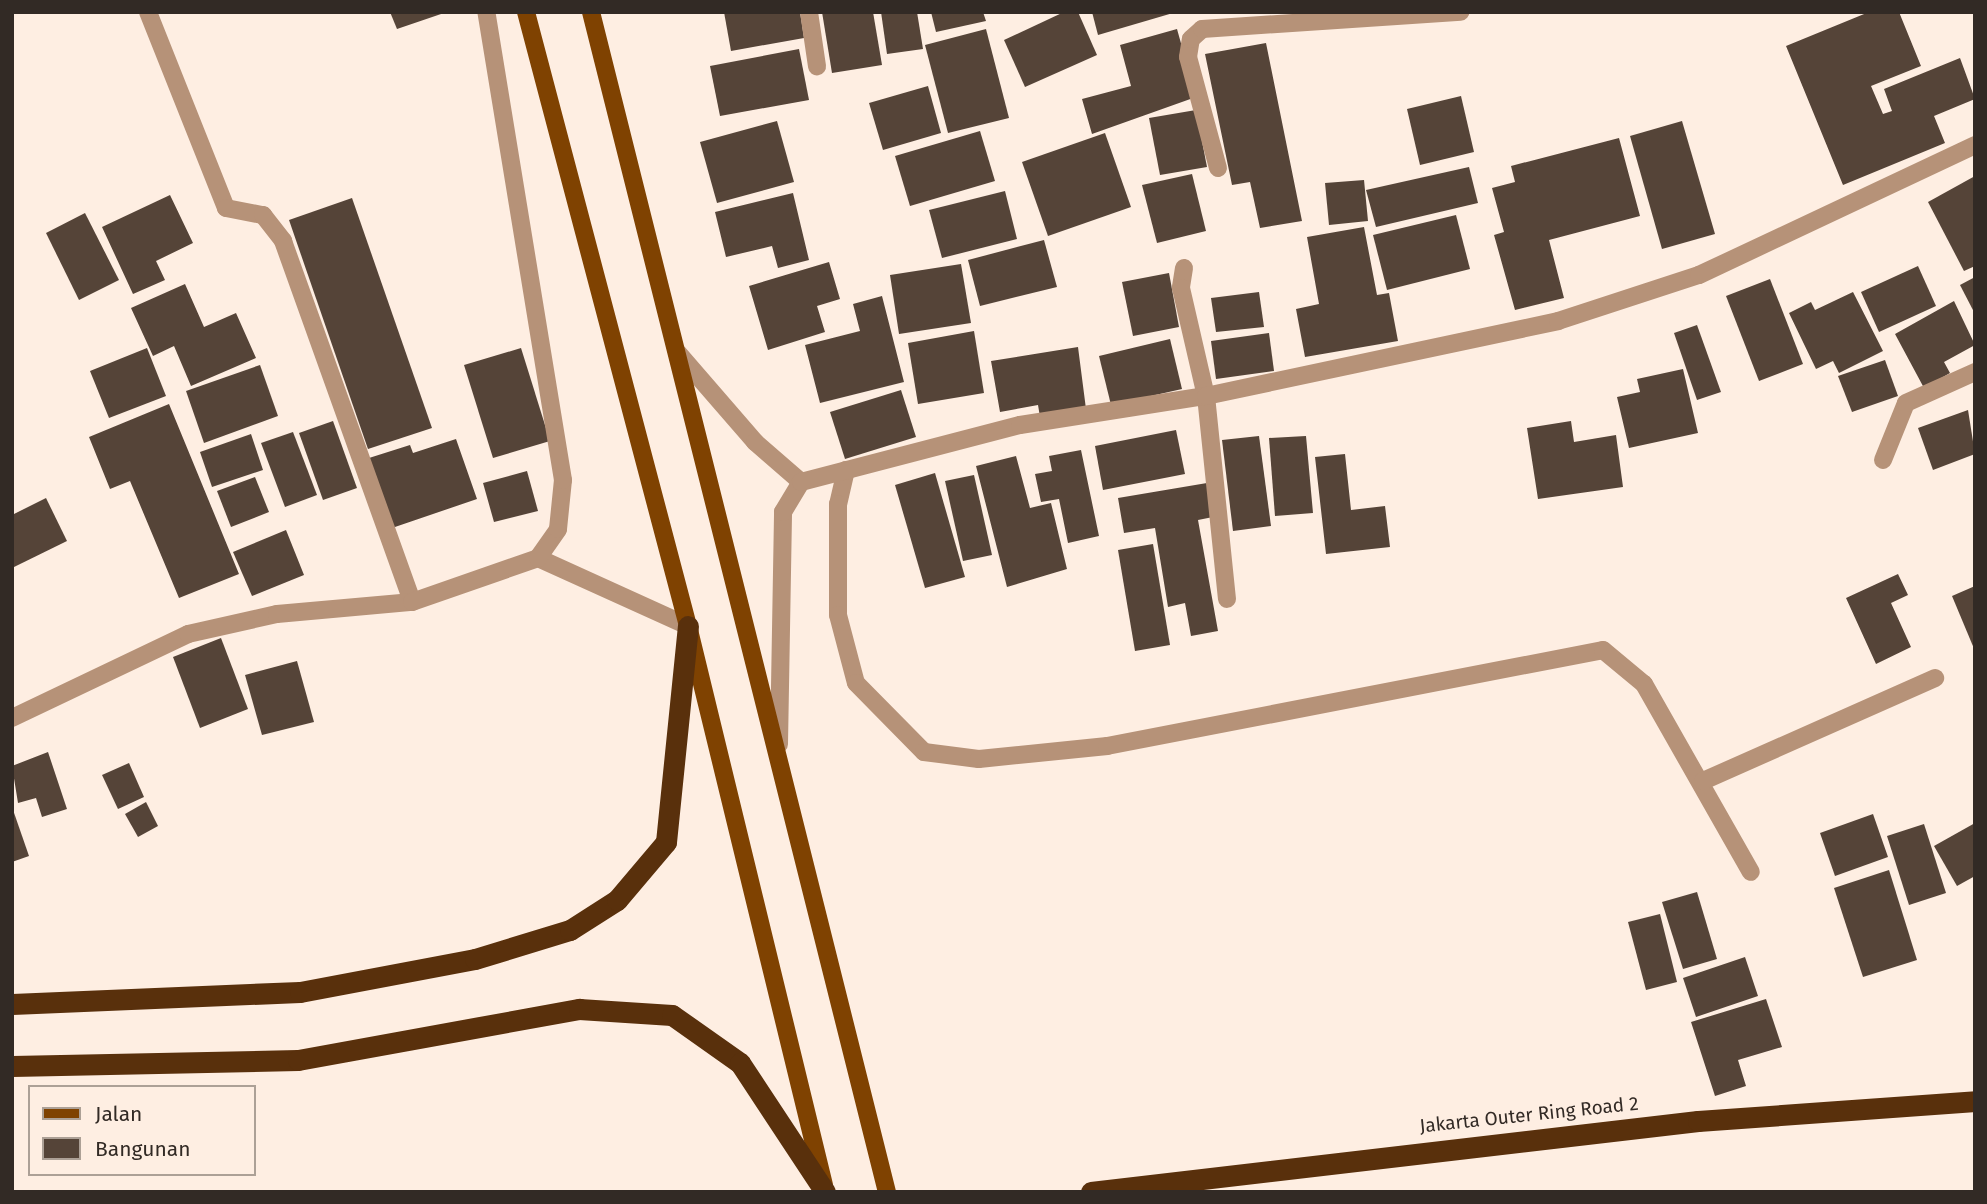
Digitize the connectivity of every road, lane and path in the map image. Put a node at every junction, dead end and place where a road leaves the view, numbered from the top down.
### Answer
1 (148, 12) edge
2 (486, 12) edge
3 (526, 12) edge
4 (591, 12) edge
5 (809, 12) edge
6 (1460, 12) edge
7 (817, 66) dead end
8 (1975, 145) edge
9 (1217, 169) dead end
10 (1184, 268) dead end
11 (678, 353) junction
12 (1975, 372) edge
13 (1206, 396) junction
14 (1883, 460) dead end
15 (846, 470) junction
16 (801, 482) junction
17 (538, 558) junction
18 (1227, 599) dead end
19 (412, 602) junction
20 (688, 626) junction
21 (1935, 678) dead end
22 (12, 718) edge
23 (779, 744) junction
24 (1703, 782) junction
25 (1751, 873) dead end
26 (12, 1004) edge
27 (12, 1066) edge
28 (1975, 1101) edge
29 (1094, 1191) edge
30 (825, 1192) edge
31 (887, 1192) edge

1 - 19 street
2 - 17 street
3 - 20 main road
4 - 11 main road
5 - 7 street
6 - 9 street
8 - 13 street
10 - 13 street
11 - 16 street
11 - 23 main road
12 - 14 street
13 - 15 street
13 - 18 street
15 - 16 street
15 - 24 street
16 - 23 street
17 - 19 street
17 - 20 street
19 - 22 street
20 - 26 highway
20 - 30 main road
21 - 24 street
23 - 31 main road
24 - 25 street
27 - 30 highway
28 - 29 highway, Jakarta Outer Ring Road 2

